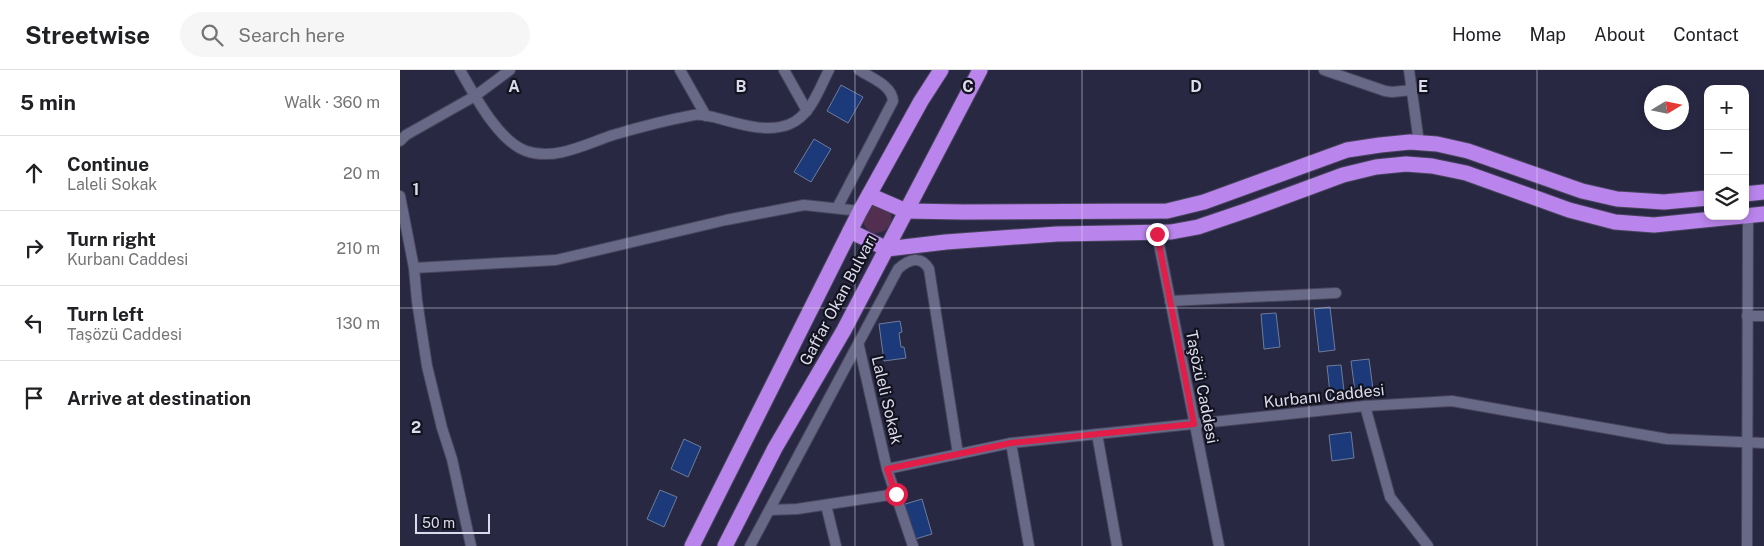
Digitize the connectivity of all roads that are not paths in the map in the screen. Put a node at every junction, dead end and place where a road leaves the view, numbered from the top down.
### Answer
1 (460, 70) edge
2 (510, 70) edge
3 (680, 70) edge
4 (784, 70) edge
5 (829, 70) edge
6 (858, 70) edge
7 (941, 70) edge
8 (980, 70) edge
9 (1324, 70) edge
10 (1409, 70) edge
11 (1412, 90) junction
12 (476, 96) junction
13 (807, 111) junction
14 (706, 116) junction
15 (400, 141) edge
16 (1419, 143) junction
17 (1764, 192) edge
18 (1749, 194) edge
19 (869, 195) junction
20 (400, 196) edge
21 (1704, 198) edge
22 (837, 208) junction
23 (860, 211) junction
24 (906, 211) junction
25 (1764, 214) edge
26 (1749, 216) edge
27 (1704, 220) edge
28 (1745, 220) edge
29 (850, 231) junction
30 (1157, 234) junction
31 (887, 249) junction
32 (414, 268) junction
33 (1336, 293) dead end
34 (1170, 301) junction
35 (1747, 316) junction
36 (1764, 316) edge
37 (859, 346) junction
38 (1365, 406) junction
39 (1194, 424) junction
40 (1097, 434) junction
41 (1747, 442) junction
42 (1011, 443) junction
43 (1764, 443) edge
44 (958, 454) junction
45 (887, 469) junction
46 (896, 494) junction
47 (826, 505) junction
48 (770, 510) junction
49 (471, 546) edge
50 (692, 546) edge
51 (725, 546) edge
52 (750, 546) edge
53 (836, 546) edge
54 (913, 546) edge
55 (1029, 546) edge
56 (1117, 546) edge
57 (1218, 546) edge
58 (1428, 546) edge
59 (1747, 546) edge

1 - 12 street
2 - 12 street
3 - 14 street
4 - 13 street
5 - 13 street
6 - 22 street
7 - 19 highway, Gaffar Okan Bulvarı
8 - 24 highway, Gaffar Okan Bulvarı
9 - 11 street
10 - 11 street
11 - 16 street
12 - 14 street
12 - 15 street
13 - 14 street
16 - 21 highway
16 - 24 highway
17 - 18 highway
19 - 23 highway, Gaffar Okan Bulvarı
19 - 24 highway
20 - 32 street
22 - 23 street
22 - 32 street
23 - 29 highway, Gaffar Okan Bulvarı
24 - 31 highway, Gaffar Okan Bulvarı
25 - 26 highway
27 - 30 highway
28 - 35 street
29 - 31 highway
29 - 50 highway, Gaffar Okan Bulvarı
30 - 31 highway
30 - 34 street, Taşözü Caddesi
31 - 51 highway, Gaffar Okan Bulvarı
32 - 49 street
33 - 34 street
34 - 39 street, Taşözü Caddesi
35 - 36 street
35 - 41 street
37 - 44 street
37 - 45 street, Laleli Sokak
37 - 48 street
38 - 39 street, Kurbanı Caddesi
38 - 41 street, Kurbanı Caddesi
38 - 58 street
39 - 40 street, Kurbanı Caddesi
39 - 57 street, Taşözü Caddesi
40 - 42 street, Kurbanı Caddesi
40 - 56 street
41 - 43 street, Kurbanı Caddesi
41 - 59 street
42 - 44 street, Kurbanı Caddesi
42 - 55 street
44 - 45 street, Kurbanı Caddesi
45 - 46 street, Laleli Sokak
46 - 47 street
46 - 54 street, Laleli Sokak
47 - 48 street
47 - 53 street
48 - 52 street

